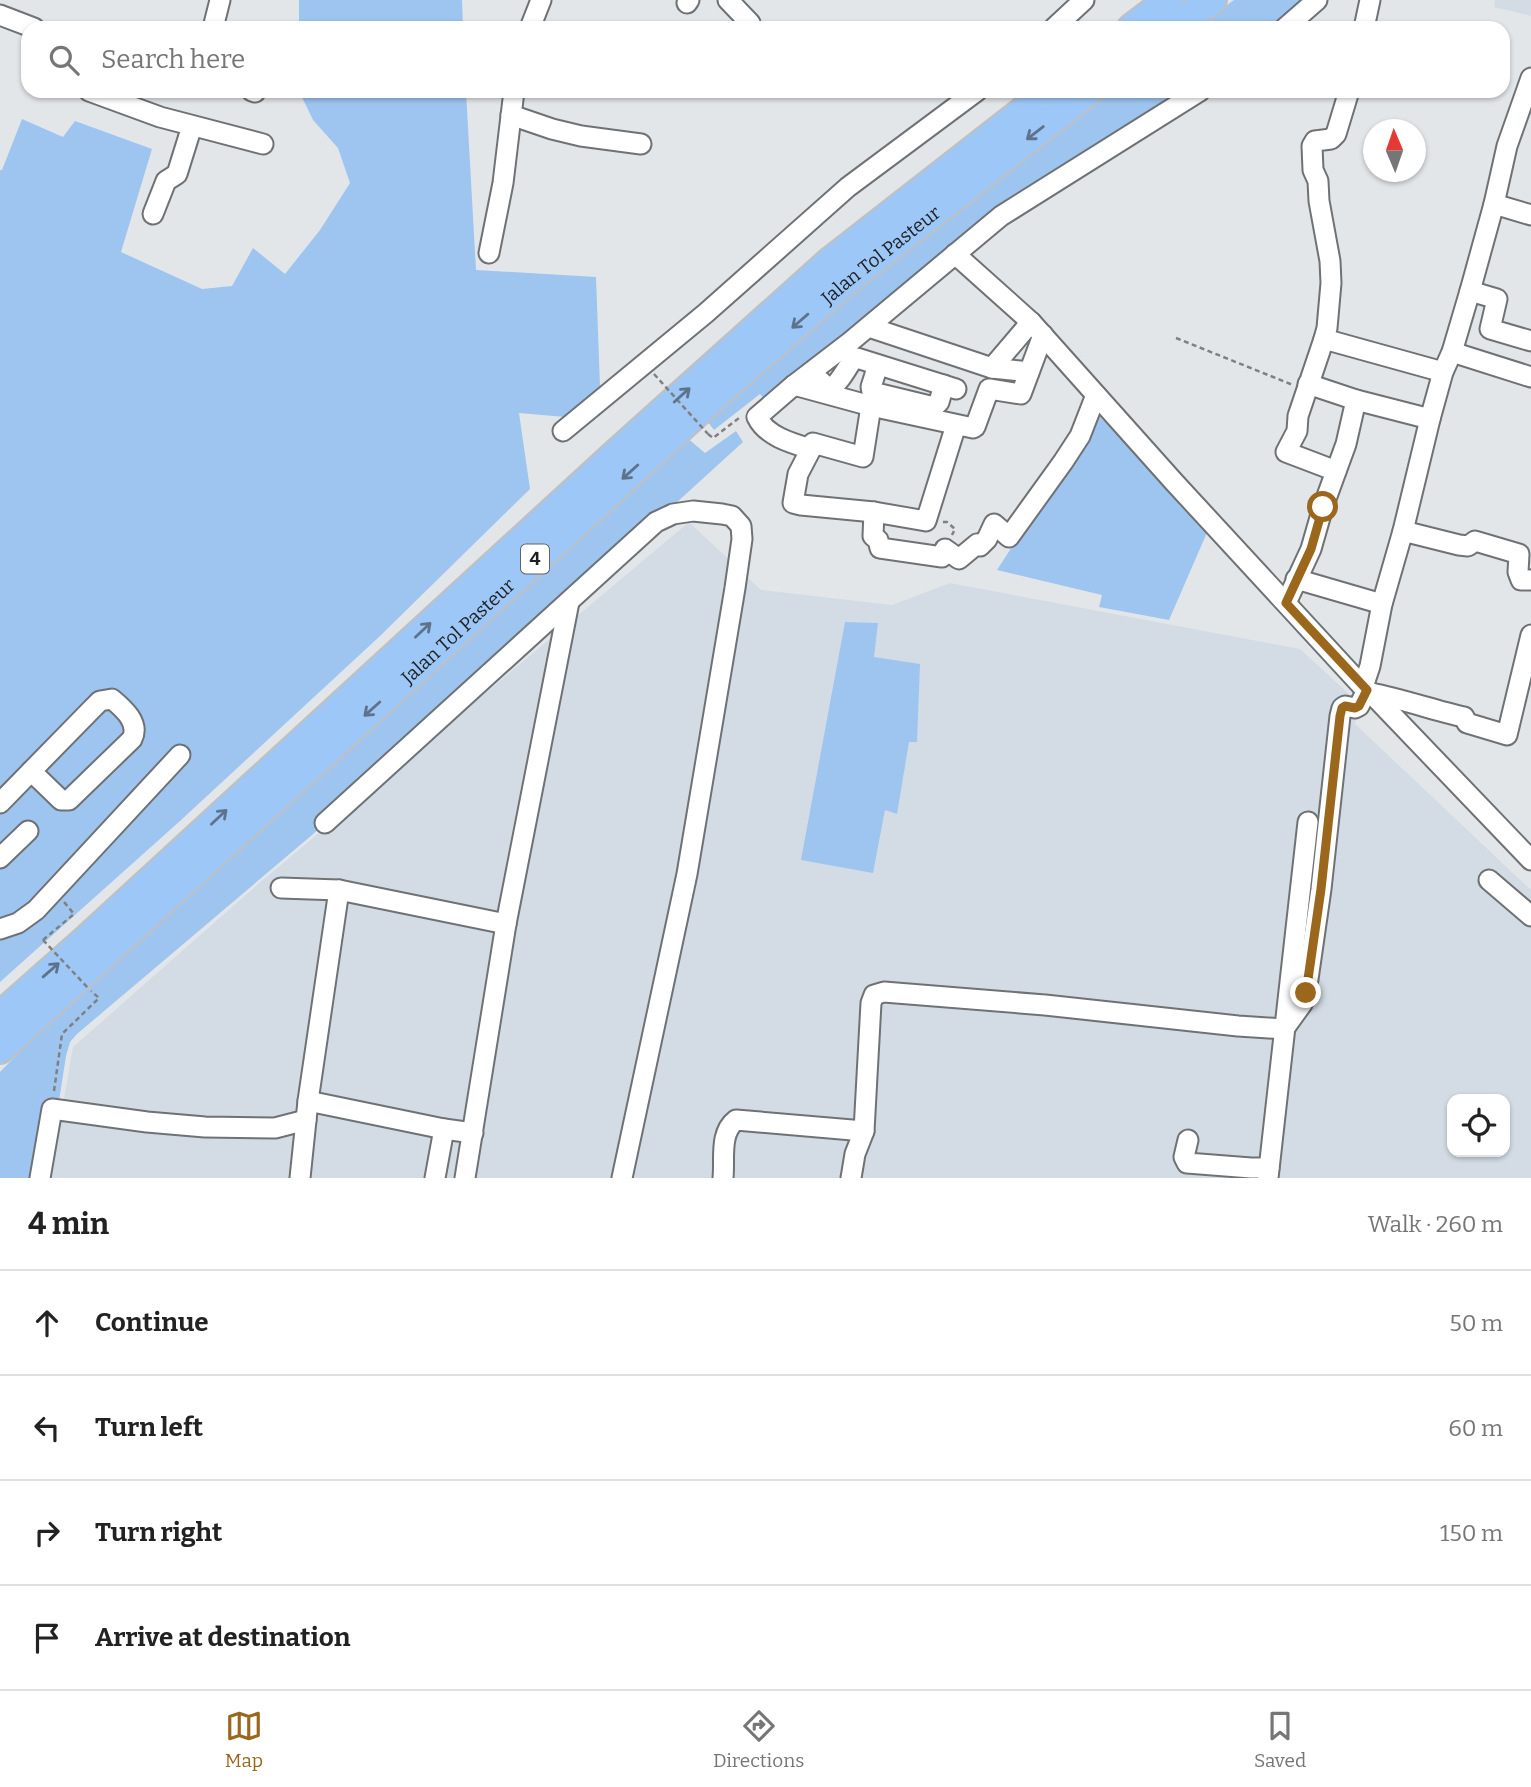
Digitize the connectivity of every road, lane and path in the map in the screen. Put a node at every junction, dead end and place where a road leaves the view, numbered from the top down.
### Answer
1 (220, 0) edge
2 (541, 0) edge
3 (728, 0) edge
4 (1084, 0) edge
5 (1169, 0) edge
6 (1212, 0) edge
7 (1317, 0) edge
8 (1370, 0) edge
9 (0, 15) edge
10 (215, 21) edge
11 (533, 21) edge
12 (748, 21) edge
13 (1062, 21) edge
14 (1141, 21) edge
15 (1182, 21) edge
16 (1293, 21) edge
17 (1366, 21) edge
18 (21, 23) edge
19 (1531, 78) edge
20 (108, 98) edge
21 (513, 98) edge
22 (968, 98) edge
23 (1040, 98) edge
24 (1080, 98) edge
25 (1189, 98) edge
26 (1347, 98) edge
27 (511, 115) junction
28 (192, 126) junction
29 (263, 144) dead end
30 (641, 144) dead end
31 (1494, 204) junction
32 (153, 214) dead end
33 (1531, 215) edge
34 (489, 253) dead end
35 (955, 254) junction
36 (1470, 291) junction
37 (869, 327) junction
38 (1037, 328) junction
39 (1176, 338) dead end
40 (1324, 339) junction
41 (1531, 341) edge
42 (1452, 352) junction
43 (878, 365) junction
44 (992, 368) junction
45 (811, 372) junction
46 (1029, 372) junction
47 (1443, 372) junction
48 (654, 374) dead end
49 (1531, 377) edge
50 (794, 385) junction
51 (1307, 387) junction
52 (1096, 395) junction
53 (1356, 400) junction
54 (872, 406) junction
55 (1430, 419) junction
56 (956, 425) junction
57 (563, 431) dead end
58 (713, 438) dead end
59 (811, 449) junction
60 (1336, 471) junction
61 (874, 512) junction
62 (926, 521) junction
63 (1403, 531) junction
64 (945, 549) junction
65 (1296, 579) junction
66 (1531, 580) edge
67 (569, 602) junction
68 (1286, 603) junction
69 (1382, 604) junction
70 (1531, 635) edge
71 (1367, 690) junction
72 (180, 755) dead end
73 (31, 771) junction
74 (0, 803) edge
75 (1308, 822) dead end
76 (325, 823) dead end
77 (28, 831) dead end
78 (0, 858) edge
79 (1531, 860) edge
80 (1489, 880) dead end
81 (281, 888) dead end
82 (339, 890) junction
83 (55, 892) junction
84 (1531, 916) edge
85 (506, 924) junction
86 (0, 929) edge
87 (89, 989) dead end
88 (99, 998) dead end
89 (0, 1016) edge
90 (1284, 1029) junction
91 (0, 1049) edge
92 (52, 1109) junction
93 (307, 1111) junction
94 (443, 1129) junction
95 (864, 1131) junction
96 (473, 1133) junction
97 (1188, 1140) dead end
98 (1268, 1173) edge
99 (40, 1178) edge
100 (300, 1178) edge
101 (435, 1178) edge
102 (465, 1178) edge
103 (622, 1178) edge
104 (723, 1178) edge
105 (851, 1178) edge

1 - 10 street
2 - 11 street
3 - 12 street
4 - 13 street
5 - 14 highway
6 - 15 highway
7 - 16 street
8 - 17 street
9 - 18 street
19 - 31 street
20 - 28 street
21 - 27 street
22 - 57 street
89 -> 23 highway, Jalan Tol Pasteur / 4
24 -> 91 highway, Jalan Tol Pasteur / 4
25 - 35 street
26 - 40 street
27 - 30 street
27 - 34 street
28 - 29 street
28 - 32 street
31 - 33 street
31 - 36 street
35 - 37 street
35 - 38 street
36 - 41 street
36 - 42 street
37 - 44 street
37 - 45 street
38 - 44 street
38 - 46 street
38 - 52 street
39 - 51 path
40 - 47 street
40 - 51 street
42 - 47 street
42 - 49 street
43 - 43 street
43 - 45 street
44 - 46 street
45 - 50 street
46 - 56 street
47 - 55 street
48 - 58 path, bridge
50 - 54 street
50 - 59 street
51 - 53 street
51 - 60 street
52 - 64 street
52 - 68 street
53 - 55 street
53 - 60 street
54 - 56 street
54 - 59 street
55 - 63 street
56 - 62 street
59 - 61 street
60 - 65 street
61 - 62 street
61 - 64 street
62 - 64 path
63 - 66 street
63 - 69 street
65 - 68 street
65 - 69 street
67 - 76 street
67 - 85 street
67 - 103 street
68 - 71 street
69 - 71 street
70 - 71 street
71 - 79 street
71 - 90 street
72 - 83 street
73 - 73 street
73 - 74 street
75 - 90 street
77 - 78 street
80 - 84 street
81 - 82 street
82 - 85 street
82 - 93 street
83 - 86 street
83 - 87 path, bridge
85 - 96 street
88 - 92 path
90 - 95 street
90 - 98 street
92 - 93 street
92 - 99 street
93 - 94 street
93 - 100 street
94 - 96 street
94 - 101 street
95 - 104 street
95 - 105 street
96 - 102 street
97 - 98 street

